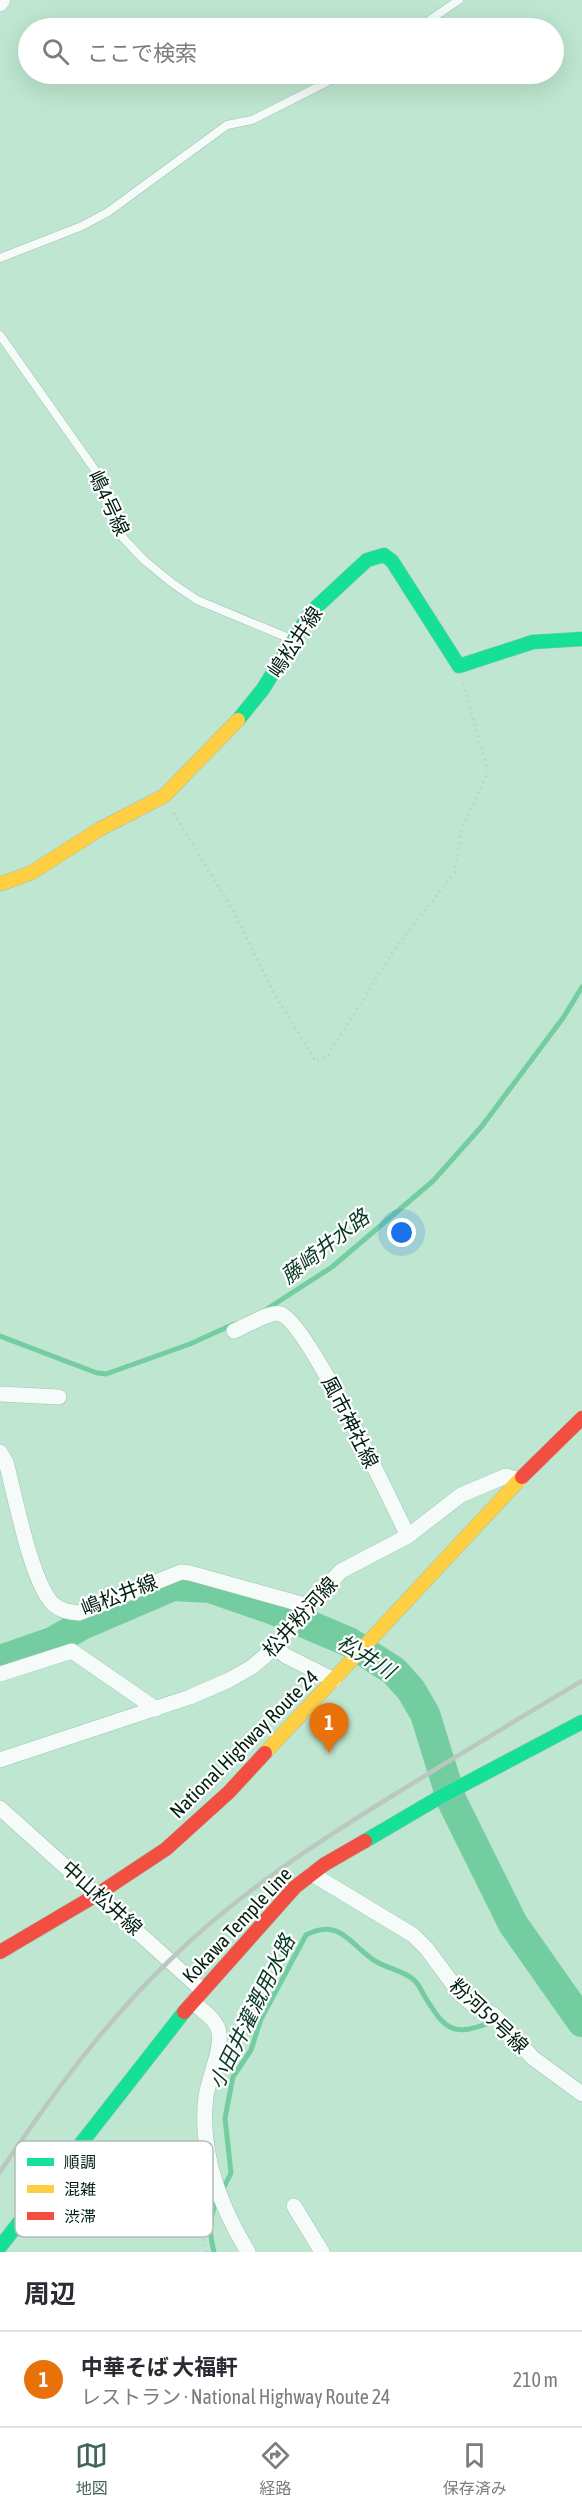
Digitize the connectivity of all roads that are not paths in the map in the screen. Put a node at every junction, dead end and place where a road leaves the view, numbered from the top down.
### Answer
1 (3, 0) edge
2 (459, 0) edge
3 (0, 4) edge
4 (433, 18) edge
5 (323, 84) edge
6 (0, 258) edge
7 (0, 335) edge
8 (293, 639) junction
9 (582, 639) edge
10 (0, 884) edge
11 (234, 1331) dead end
12 (0, 1394) edge
13 (59, 1396) dead end
14 (582, 1418) edge
15 (0, 1452) edge
16 (519, 1480) junction
17 (408, 1536) junction
18 (306, 1609) junction
19 (277, 1645) junction
20 (0, 1674) edge
21 (338, 1676) junction
22 (156, 1709) junction
23 (582, 1722) edge
24 (0, 1760) edge
25 (0, 1808) edge
26 (312, 1874) junction
27 (98, 1894) junction
28 (0, 1952) edge
29 (197, 1996) junction
30 (582, 2094) edge
31 (83, 2141) edge
32 (207, 2141) edge
33 (213, 2169) edge
34 (294, 2206) dead end
35 (15, 2228) edge
36 (0, 2247) edge
37 (249, 2252) edge
38 (322, 2252) edge

1 - 3 street
2 - 4 lane
5 - 6 lane
7 - 8 lane, 嶋4号線
8 - 9 main road, 嶋松井線
8 - 10 main road, 嶋松井線
11 - 17 street, 風市神社線
12 - 13 street
14 - 16 main road, National Highway Route 24
15 - 18 street, 嶋松井線
16 - 17 street, 松井粉河線
16 - 21 main road, National Highway Route 24
17 - 18 street, 松井粉河線
18 - 19 street, 松井粉河線
19 - 21 street
19 - 22 street, 松井粉河線
20 - 22 street
21 - 27 main road, National Highway Route 24
22 - 24 street, 松井粉河線
23 - 26 main road, Kokawa Temple Line
25 - 27 street, 中山松井線
26 - 29 main road, Kokawa Temple Line
26 - 30 street, 粉河59号線
27 - 28 main road, National Highway Route 24
27 - 29 street, 中山松井線
29 - 31 main road, Kokawa Temple Line
29 - 32 street, 中山松井線
33 - 37 street, 中山松井線
34 - 38 street
35 - 36 main road, Kokawa Temple Line

